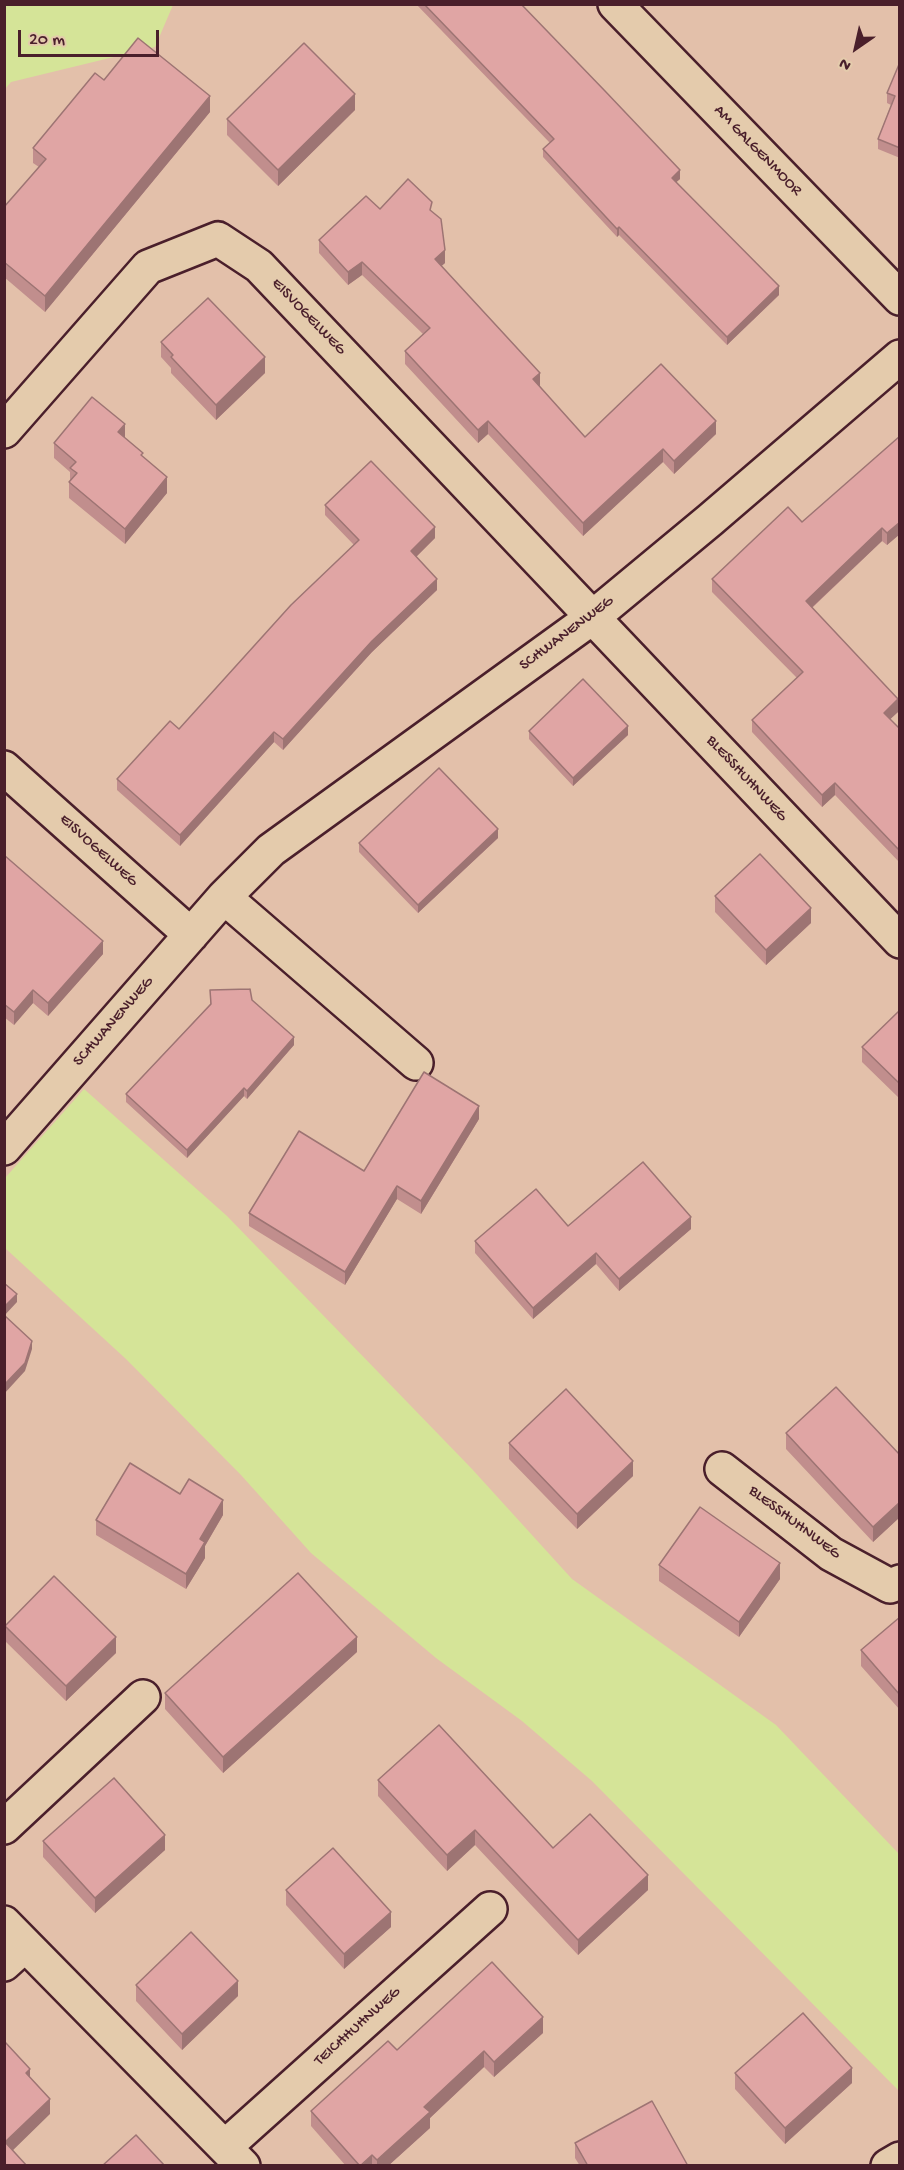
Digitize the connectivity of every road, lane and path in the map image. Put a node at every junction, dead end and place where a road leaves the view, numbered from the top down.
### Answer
1 (615, 4) edge
2 (900, 298) edge
3 (900, 357) edge
4 (4, 431) edge
5 (593, 616) junction
6 (4, 768) edge
7 (224, 897) junction
8 (191, 934) junction
9 (900, 941) edge
10 (416, 1063) dead end
11 (4, 1148) edge
12 (722, 1469) dead end
13 (900, 1582) edge
14 (143, 1697) dead end
15 (4, 1827) edge
16 (490, 1909) dead end
17 (11, 1944) edge
18 (234, 2156) edge
19 (900, 2158) edge
20 (888, 2166) edge

1 - 2 street, AM GALGENMOOR
3 - 5 street, SCHWANENWEG
4 - 5 street, EISVOGELWEG
5 - 7 street, SCHWANENWEG
5 - 9 street, BLESSHUHNWEG
6 - 8 street, EISVOGELWEG
7 - 8 street, SCHWANENWEG
7 - 10 street
8 - 11 street, SCHWANENWEG
12 - 13 street, BLESSHUHNWEG
14 - 15 street
16 - 18 street, TEICHHUHNWEG
17 - 18 street, TEICHHUHNWEG
19 - 20 street

